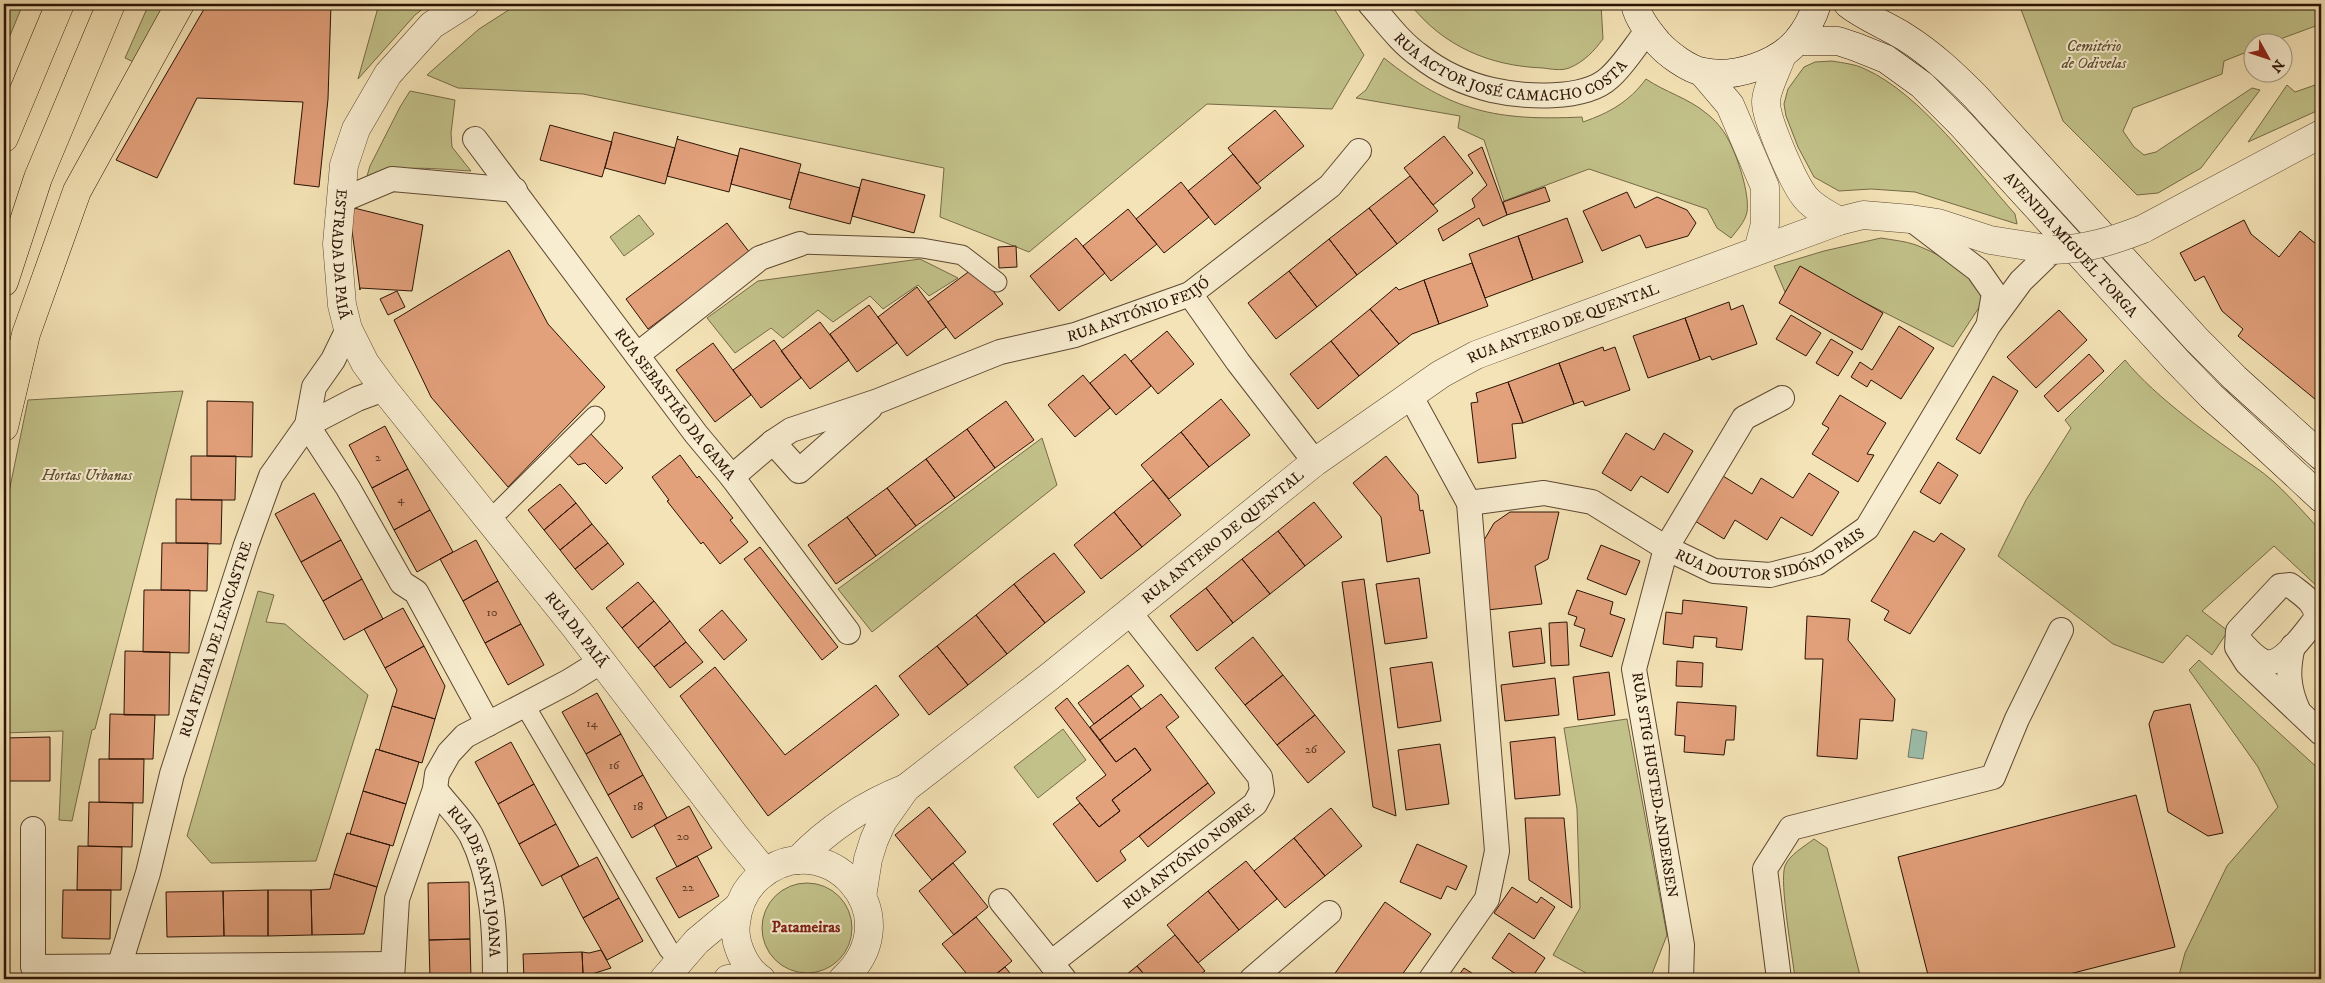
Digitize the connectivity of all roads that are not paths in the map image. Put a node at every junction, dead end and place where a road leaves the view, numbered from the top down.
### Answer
1 (60, 4) edge
2 (111, 4) edge
3 (180, 4) edge
4 (466, 4) edge
5 (1370, 4) edge
6 (1635, 4) edge
7 (1817, 4) edge
8 (1848, 4) edge
9 (1647, 31) junction
10 (1789, 48) junction
11 (1702, 72) junction
12 (2321, 134) edge
13 (4, 138) edge
14 (475, 139) dead end
15 (1359, 151) dead end
16 (515, 190) junction
17 (340, 201) junction
18 (1911, 220) junction
19 (1839, 221) junction
20 (800, 244) joint
21 (1758, 250) junction
22 (2053, 250) junction
23 (4, 282) edge
24 (997, 282) dead end
25 (1190, 294) junction
26 (1988, 326) junction
27 (348, 329) junction
28 (637, 356) junction
29 (384, 389) junction
30 (1410, 395) junction
31 (1782, 398) dead end
32 (878, 401) junction
33 (595, 416) dead end
34 (306, 425) junction
35 (4, 427) edge
36 (773, 442) junction
37 (2321, 456) edge
38 (1315, 462) junction
39 (732, 477) junction
40 (2321, 498) edge
41 (1469, 503) junction
42 (500, 510) dead end
43 (1666, 548) junction
44 (1128, 612) junction
45 (843, 625) dead end
46 (2061, 630) dead end
47 (2238, 639) junction
48 (2293, 646) junction
49 (602, 661) junction
50 (524, 704) junction
51 (2299, 712) junction
52 (488, 724) junction
53 (2321, 733) edge
54 (906, 788) junction
55 (435, 789) junction
56 (33, 829) dead end
57 (798, 860) junction
58 (765, 872) junction
59 (862, 897) junction
60 (1002, 901) dead end
61 (739, 906) junction
62 (1329, 913) dead end
63 (669, 950) dead end
64 (1058, 971) edge
65 (392, 972) edge
66 (119, 973) edge
67 (852, 975) edge
68 (759, 978) edge
69 (495, 979) edge
70 (664, 979) edge
71 (728, 979) edge
72 (1252, 979) edge
73 (1431, 979) edge
74 (1681, 979) edge
75 (1779, 979) edge

1 - 13 highway
2 - 23 highway
3 - 35 highway
4 - 17 street, ESTRADA DA PAIÃ
5 - 9 street, RUA ACTOR JOSÉ CAMACHO COSTA
6 - 9 street
7 - 10 street
8 - 37 street, AVENIDA MIGUEL TORGA
9 - 11 street
10 - 11 street
10 - 19 street
10 - 40 street, AVENIDA MIGUEL TORGA
11 - 21 street
12 - 22 street, RUA ANTERO DE QUENTAL, bridge
14 - 16 street, RUA SEBASTIÃO DA GAMA
15 - 25 street, RUA ANTÓNIO FEIJÓ
16 - 17 street
16 - 28 street, RUA SEBASTIÃO DA GAMA
17 - 27 street, ESTRADA DA PAIÃ
18 - 19 street, RUA ANTERO DE QUENTAL
18 - 22 street, RUA ANTERO DE QUENTAL
18 - 26 street
19 - 21 street, RUA ANTERO DE QUENTAL
20 - 24 street
20 - 28 street
21 - 30 street, RUA ANTERO DE QUENTAL
22 - 26 street, RUA DOUTOR SIDÓNIO PAIS
25 - 32 street, RUA ANTÓNIO FEIJÓ
25 - 38 street
26 - 43 street, RUA DOUTOR SIDÓNIO PAIS
27 - 29 street, ESTRADA DA PAIÃ
27 - 34 street, RUA FILIPA DE LENCASTRE
28 - 39 street, RUA SEBASTIÃO DA GAMA
29 - 34 street
29 - 49 street, RUA DA PAIÃ
30 - 38 street, RUA ANTERO DE QUENTAL
30 - 41 street
31 - 43 street, RUA STIG HUSTED-ANDERSEN
32 - 36 street, RUA ANTÓNIO FEIJÓ
32 - 36 street, RUA ANTÓNIO FEIJÓ
33 - 42 street
34 - 52 street
34 - 66 street, RUA FILIPA DE LENCASTRE
36 - 39 street, RUA ANTÓNIO FEIJÓ
38 - 44 street, RUA ANTERO DE QUENTAL
39 - 45 street, RUA SEBASTIÃO DA GAMA
41 - 43 street, RUA DOUTOR SIDÓNIO PAIS
41 - 73 street
43 - 74 street, RUA STIG HUSTED-ANDERSEN
44 - 54 street, RUA ANTERO DE QUENTAL
44 - 64 street, RUA ANTÓNIO NOBRE
46 - 75 street
47 - 48 street
47 - 48 street
47 - 51 street
48 - 51 street
49 - 50 street
49 - 58 street, RUA DA PAIÃ
50 - 52 street
50 - 63 street
51 - 53 street
52 - 55 street
54 - 57 street, RUA ANTERO DE QUENTAL
54 - 59 street, RUA ANTERO DE QUENTAL
55 - 65 street
55 - 69 street, RUA DE SANTA JOANA
56 - 66 street
57 - 58 street
57 - 59 street
58 - 61 street
59 - 67 street
60 - 64 street, RUA ANTÓNIO NOBRE
61 - 68 street
61 - 70 street
62 - 72 street
65 - 66 street
68 - 71 street

